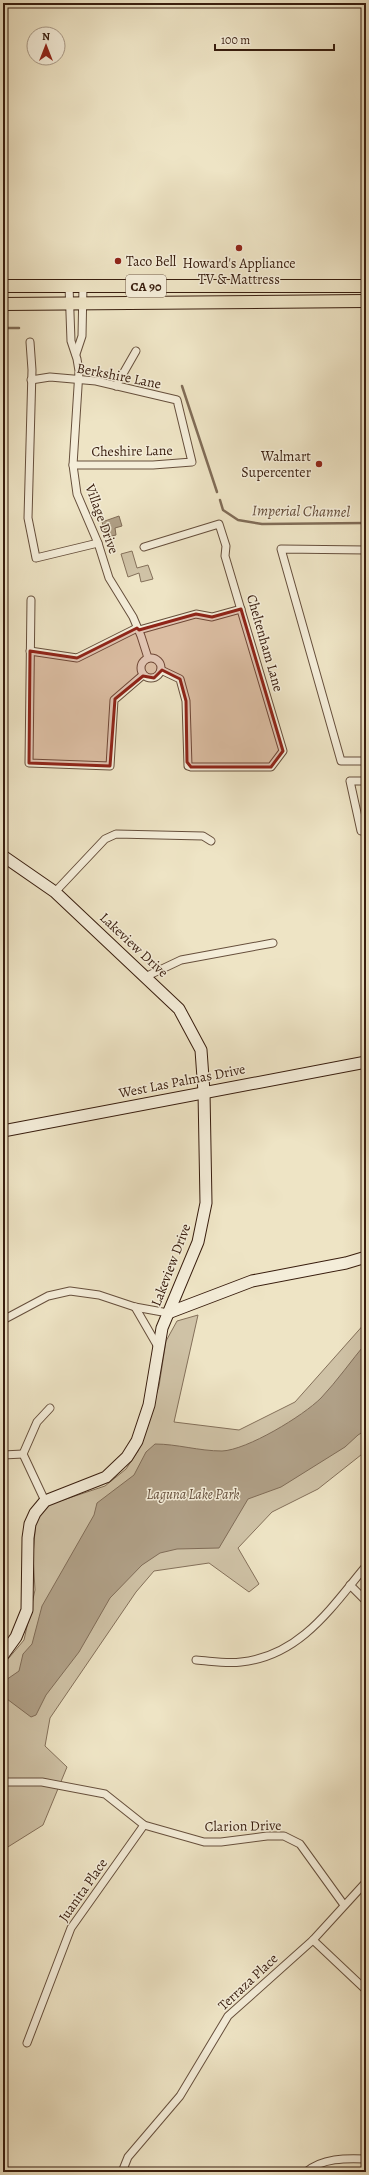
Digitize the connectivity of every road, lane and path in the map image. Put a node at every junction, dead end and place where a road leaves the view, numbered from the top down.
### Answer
1 (3, 286) edge
2 (69, 286) junction
3 (83, 286) junction
4 (366, 286) edge
5 (366, 301) edge
6 (3, 304) edge
7 (70, 305) junction
8 (82, 305) junction
9 (30, 342) dead end
10 (136, 351) dead end
11 (76, 354) junction
12 (31, 380) junction
13 (78, 380) junction
14 (116, 386) junction
15 (192, 462) joint
16 (73, 464) junction
17 (98, 543) junction
18 (144, 547) dead end
19 (366, 550) edge
20 (31, 600) dead end
21 (241, 609) junction
22 (138, 629) junction
23 (30, 651) junction
24 (148, 658) junction
25 (161, 670) junction
26 (143, 675) junction
27 (366, 761) edge
28 (366, 781) edge
29 (361, 831) dead end
30 (211, 841) dead end
31 (3, 856) edge
32 (56, 892) junction
33 (273, 943) dead end
34 (145, 977) junction
35 (366, 1062) edge
36 (204, 1092) junction
37 (3, 1131) edge
38 (366, 1257) edge
39 (135, 1306) junction
40 (168, 1313) junction
41 (3, 1320) edge
42 (157, 1345) junction
43 (50, 1408) dead end
44 (23, 1454) junction
45 (3, 1455) edge
46 (46, 1501) junction
47 (366, 1566) edge
48 (350, 1585) junction
49 (366, 1601) edge
50 (3, 1655) edge
51 (196, 1660) dead end
52 (3, 1782) edge
53 (144, 1825) junction
54 (366, 1882) edge
55 (344, 1905) junction
56 (313, 1940) junction
57 (366, 1990) edge
58 (27, 2043) dead end
59 (366, 2159) edge
60 (122, 2172) edge
61 (306, 2172) edge

1 - 2 main road, CA 90
2 - 3 main road, CA 90
2 - 7 street, Village Drive
3 - 4 main road, CA 90
3 - 8 street, Village Drive
5 - 8 main road, CA 90
6 - 7 main road, CA 90
7 - 8 main road, CA 90
7 - 11 street, Village Drive
8 - 11 street, Village Drive
9 - 12 street
10 - 14 street
11 - 13 street, Village Drive
12 - 13 street, Berkshire Lane
12 - 17 street
13 - 14 street, Berkshire Lane
13 - 16 street, Village Drive
14 - 15 street, Berkshire Lane
15 - 16 street, Cheshire Lane
16 - 17 street, Village Drive
17 - 22 street, Village Drive
18 - 21 street, Cheltenham Lane
19 - 27 street
20 - 23 street
21 - 22 street
21 - 25 street, Cheltenham Lane
22 - 23 street
22 - 24 street, Village Drive
23 - 26 street
24 - 25 street
24 - 26 street
25 - 26 street
28 - 29 street
30 - 32 street
31 - 32 street, Lakeview Drive
32 - 34 street, Lakeview Drive
33 - 34 street
34 - 36 street, Lakeview Drive
35 - 36 street, West Las Palmas Drive
36 - 37 street, West Las Palmas Drive
36 - 40 street, Lakeview Drive
38 - 40 street
39 - 40 street
39 - 41 street
39 - 42 street
40 - 42 street, Lakeview Drive
42 - 46 street, Lakeview Drive
43 - 44 street
44 - 45 street
44 - 46 street
46 - 50 street
47 - 48 street
48 - 49 street
48 - 51 street
52 - 53 street, Clarion Drive
53 - 55 street, Clarion Drive
53 - 58 street, Juanita Place
54 - 55 street, Terraza Place
55 - 56 street, Terraza Place
56 - 57 street
56 - 60 street, Terraza Place
59 - 61 street

